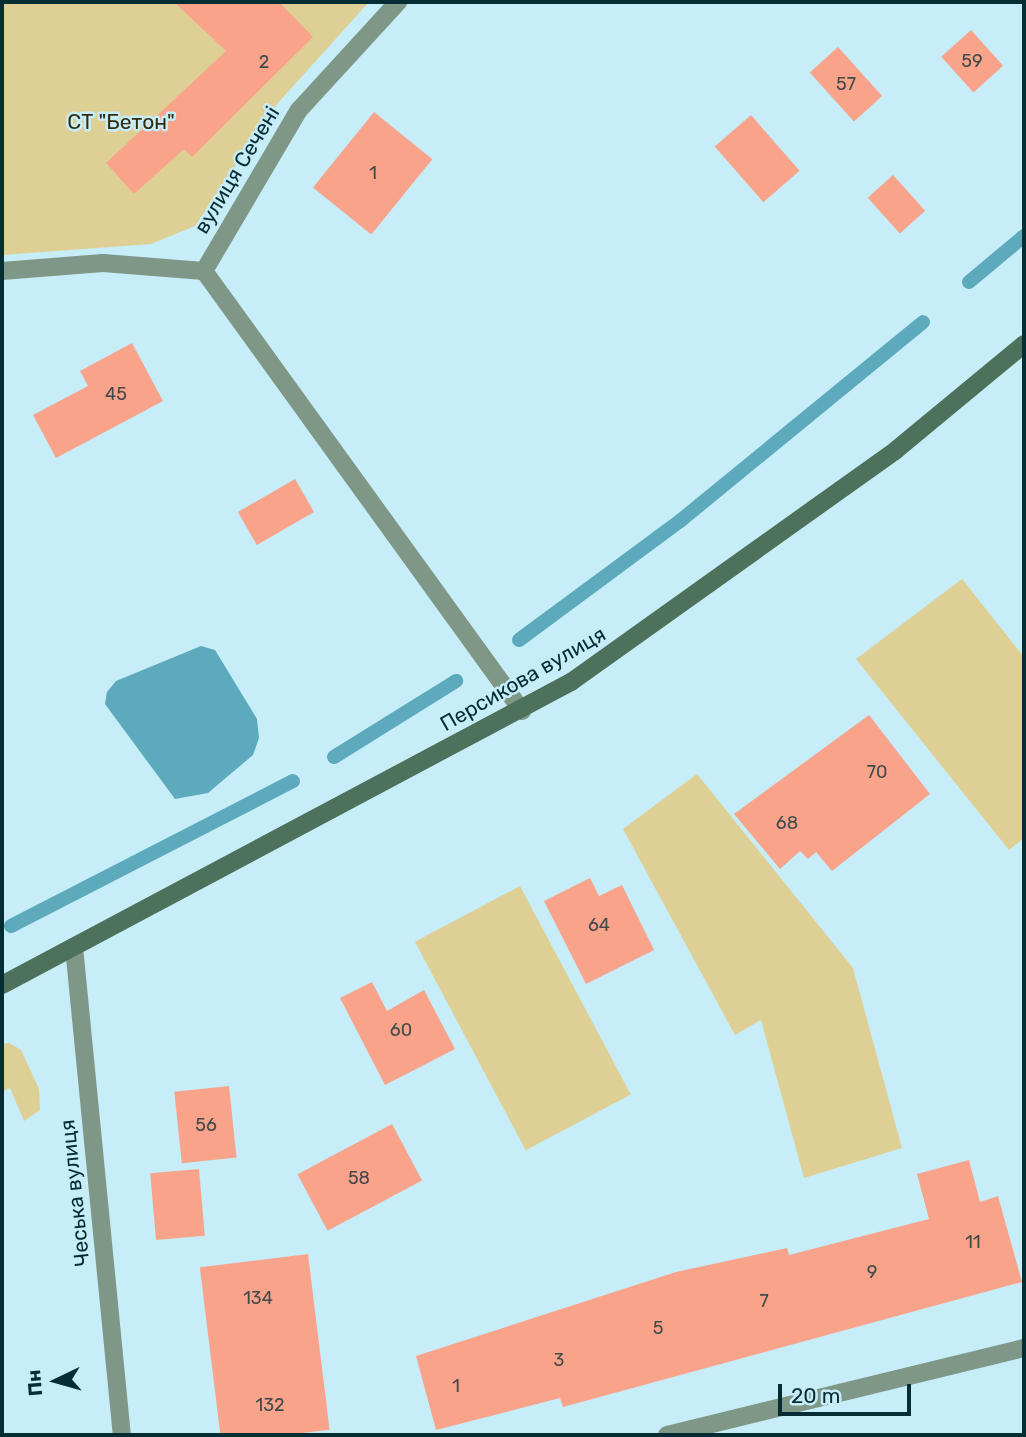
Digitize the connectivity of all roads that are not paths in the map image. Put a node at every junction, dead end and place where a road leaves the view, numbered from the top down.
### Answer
1 (398, 2) edge
2 (2, 271) edge
3 (204, 271) junction
4 (1024, 344) edge
5 (522, 710) junction
6 (74, 947) junction
7 (2, 985) edge
8 (1024, 1348) edge
9 (122, 1435) edge
10 (667, 1435) edge

1 - 3 street, вулиця Сечені
2 - 3 street
3 - 5 street
4 - 5 main road, Персикова вулиця
5 - 6 main road, Персикова вулиця
6 - 7 main road, Персикова вулиця
6 - 9 street, Чеська вулиця
8 - 10 street

